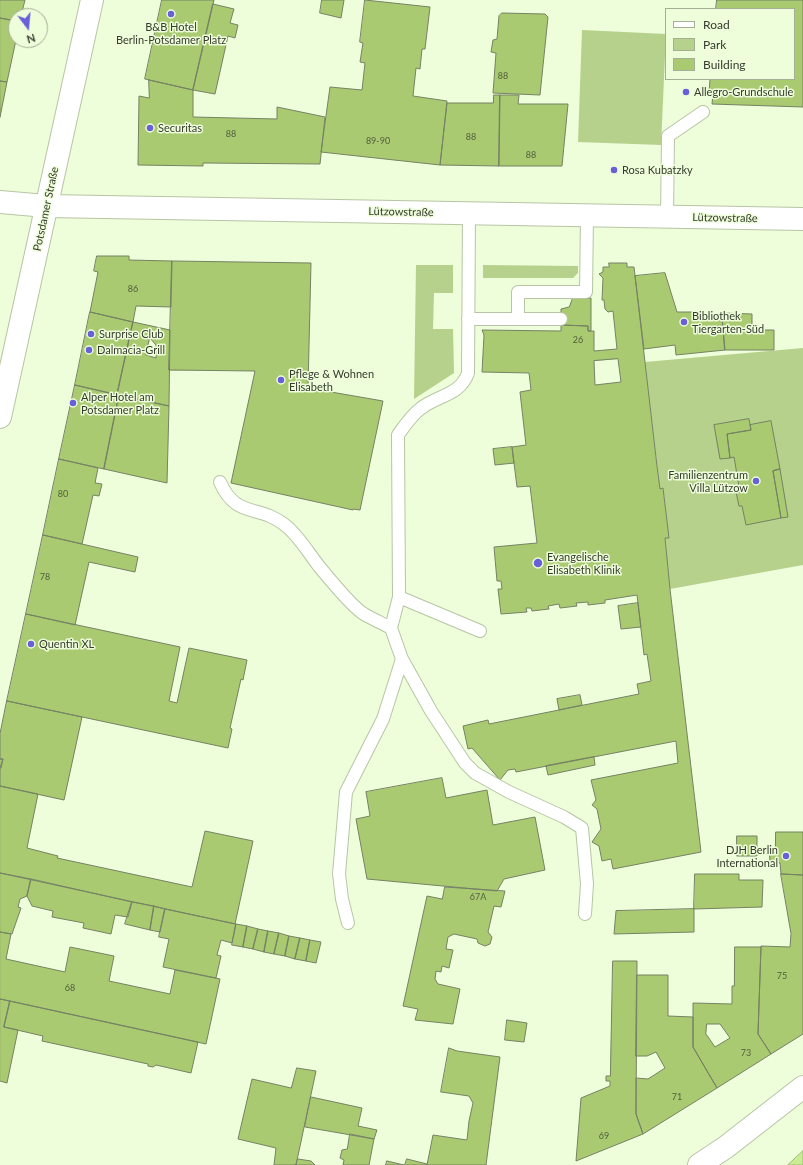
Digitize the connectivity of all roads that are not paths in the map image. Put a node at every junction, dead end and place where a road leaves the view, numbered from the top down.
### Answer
1 (92, 0) edge
2 (703, 112) dead end
3 (0, 202) edge
4 (46, 206) junction
5 (469, 214) junction
6 (587, 216) junction
7 (667, 217) junction
8 (803, 219) edge
9 (468, 319) junction
10 (518, 319) junction
11 (561, 319) dead end
12 (0, 417) edge
13 (220, 482) dead end
14 (399, 597) junction
15 (391, 628) junction
16 (480, 631) dead end
17 (402, 659) junction
18 (585, 914) dead end
19 (348, 923) dead end
20 (803, 1087) edge
21 (699, 1165) edge

1 - 4 street, Potsdamer Straße
2 - 7 lane
3 - 4 street, Lützowstraße
4 - 5 street, Lützowstraße
4 - 12 street, Potsdamer Straße
5 - 6 street, Lützowstraße
5 - 9 lane
6 - 7 street, Lützowstraße
6 - 10 lane
7 - 8 street, Lützowstraße
9 - 10 lane
9 - 14 lane
10 - 11 lane
13 - 15 lane
14 - 15 lane
14 - 16 lane
15 - 17 lane
17 - 18 lane
17 - 19 lane
20 - 21 street

